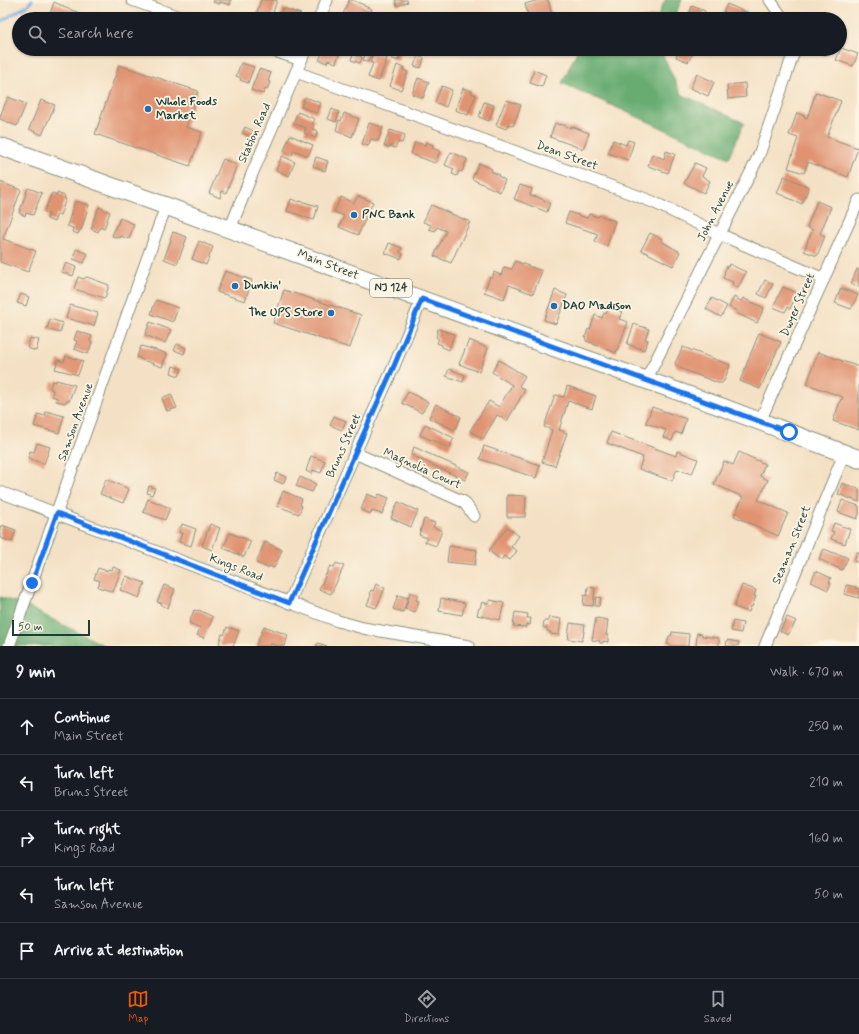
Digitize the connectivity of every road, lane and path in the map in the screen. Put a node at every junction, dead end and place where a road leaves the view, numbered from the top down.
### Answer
1 (132, 0) edge
2 (326, 0) edge
3 (165, 12) edge
4 (322, 12) edge
5 (289, 56) edge
6 (303, 56) edge
7 (793, 56) edge
8 (301, 60) junction
9 (296, 72) junction
10 (0, 146) edge
11 (859, 200) edge
12 (166, 206) junction
13 (230, 229) junction
14 (719, 234) junction
15 (824, 279) junction
16 (422, 299) junction
17 (646, 380) junction
18 (760, 421) junction
19 (355, 453) junction
20 (851, 456) edge
21 (0, 492) edge
22 (57, 513) junction
23 (474, 516) dead end
24 (289, 603) junction
25 (10, 644) edge
26 (469, 646) edge
27 (765, 646) edge

1 - 3 street
2 - 4 street
5 - 8 street
6 - 8 street, Station Road
7 - 14 street, John Avenue
8 - 9 street, Station Road
9 - 13 street, Station Road
9 - 14 street, Dean Street
10 - 12 main road, Main Street / NJ 124
11 - 15 street, Dwyer Street
12 - 13 main road, Main Street / NJ 124
12 - 22 street, Samson Avenue
13 - 16 main road, Main Street / NJ 124
14 - 15 street, Dean Street
14 - 17 street, John Avenue
15 - 18 street, Dwyer Street
16 - 17 main road, Main Street / NJ 124
16 - 19 street, Bruns Street
17 - 18 main road, Main Street / NJ 124
18 - 20 main road, Main Street / NJ 124
19 - 23 street, Magnolia Court
19 - 24 street, Bruns Street
20 - 27 street, Seaman Street
21 - 22 street, Kings Road
22 - 24 street, Kings Road
22 - 25 street, Samson Avenue
24 - 26 street, Kings Road

